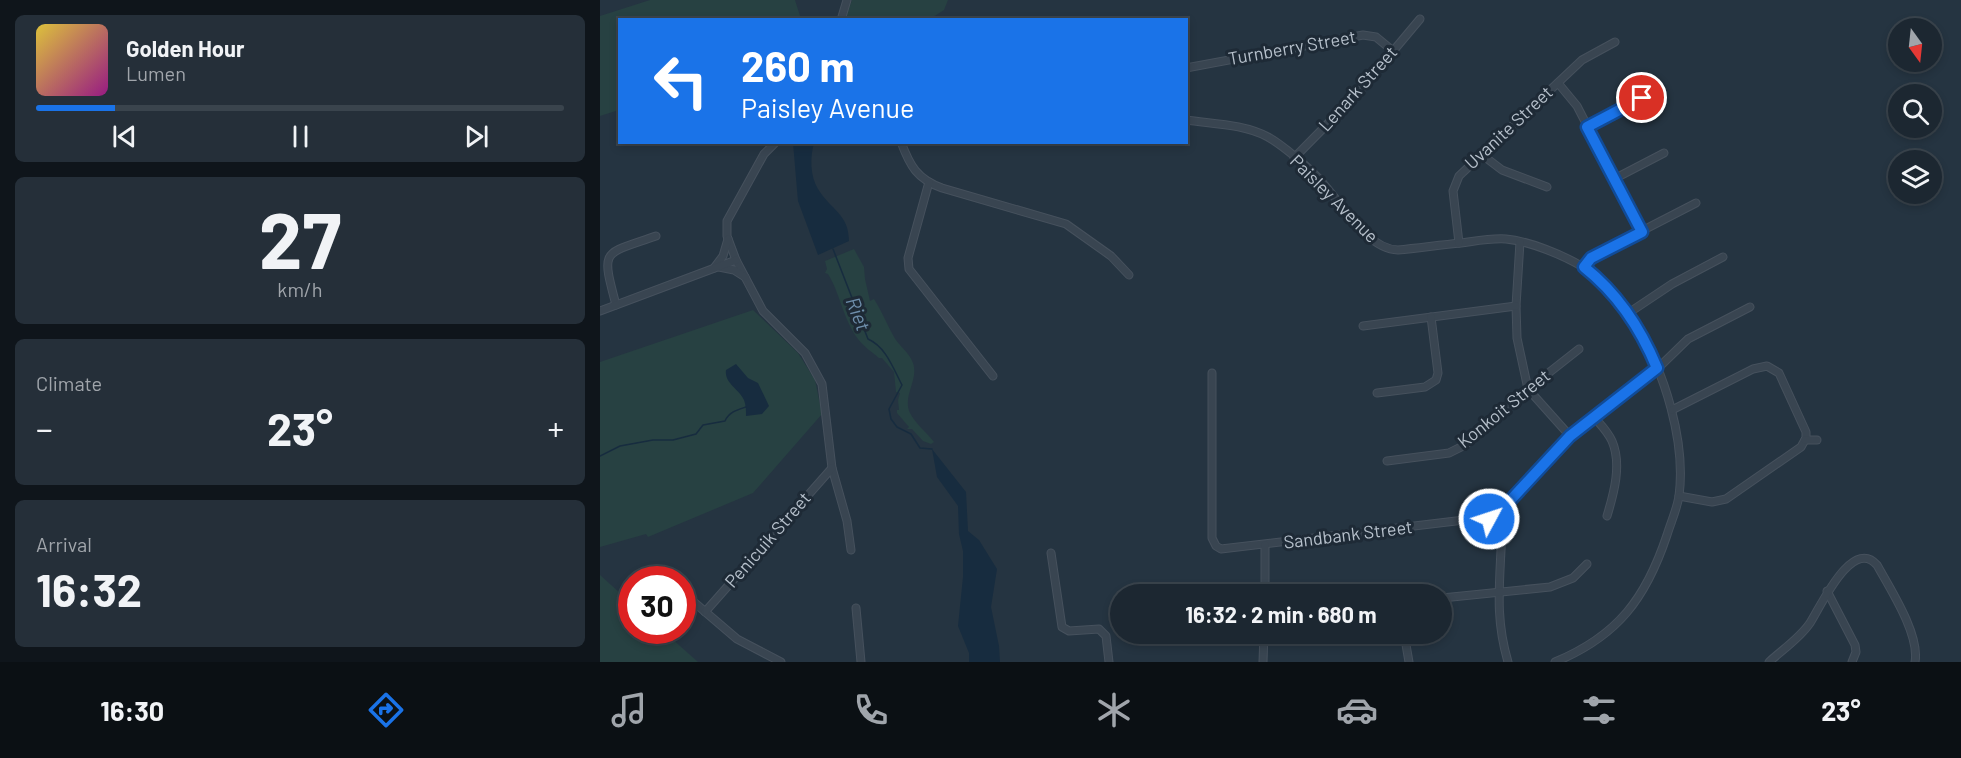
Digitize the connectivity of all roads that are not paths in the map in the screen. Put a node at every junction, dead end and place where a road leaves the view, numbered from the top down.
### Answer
1 (847, 0) edge
2 (842, 18) edge
3 (1420, 19) dead end
4 (1615, 42) dead end
5 (1393, 51) junction
6 (1188, 69) edge
7 (1558, 83) junction
8 (1642, 98) dead end
9 (1188, 120) edge
10 (1587, 127) junction
11 (774, 144) edge
12 (902, 144) edge
13 (1664, 153) dead end
14 (1481, 154) junction
15 (1294, 158) junction
16 (1614, 180) junction
17 (929, 182) junction
18 (1547, 187) dead end
19 (1696, 203) dead end
20 (1642, 232) junction
21 (656, 236) dead end
22 (728, 239) junction
23 (1520, 242) junction
24 (1459, 243) junction
25 (1723, 257) dead end
26 (736, 260) junction
27 (716, 267) junction
28 (1584, 267) junction
29 (1129, 275) dead end
30 (745, 277) junction
31 (616, 305) junction
32 (1516, 306) junction
33 (1750, 306) dead end
34 (600, 311) edge
35 (1627, 314) junction
36 (1431, 317) junction
37 (1363, 326) dead end
38 (1579, 349) dead end
39 (1657, 368) junction
40 (1212, 374) dead end
41 (993, 376) dead end
42 (1528, 389) junction
43 (1377, 393) dead end
44 (1672, 410) junction
45 (1595, 418) junction
46 (1570, 436) junction
47 (1805, 440) junction
48 (1817, 440) dead end
49 (1387, 461) dead end
50 (832, 468) junction
51 (1679, 496) junction
52 (1506, 505) junction
53 (1493, 512) junction
54 (1607, 516) dead end
55 (1481, 518) junction
56 (1497, 523) junction
57 (1266, 545) junction
58 (851, 550) dead end
59 (1051, 553) dead end
60 (1587, 564) dead end
61 (1264, 584) edge
62 (1498, 591) junction
63 (1827, 591) junction
64 (1452, 597) edge
65 (696, 604) edge
66 (856, 608) dead end
67 (705, 612) junction
68 (1264, 644) edge
69 (1406, 644) edge
70 (781, 662) edge
71 (861, 662) edge
72 (1109, 662) edge
73 (1263, 662) edge
74 (1409, 662) edge
75 (1508, 662) edge
76 (1555, 662) edge
77 (1769, 662) edge
78 (1852, 662) edge
79 (1915, 662) edge

1 - 2 street
3 - 5 street, Lenark Street
4 - 7 street, Uvanite Street
5 - 6 street, Turnberry Street
5 - 15 street, Lenark Street
7 - 10 street
7 - 14 street, Uvanite Street
8 - 10 street
9 - 15 street, Paisley Avenue
10 - 16 street
11 - 22 street
12 - 17 street
13 - 16 street
14 - 18 street
14 - 24 street, Uvanite Street
15 - 24 street, Paisley Avenue
16 - 20 street
17 - 29 street
17 - 41 street
19 - 20 street
20 - 28 street
21 - 31 street
22 - 26 street
22 - 27 street
23 - 24 street, Paisley Avenue
23 - 28 street, Paisley Avenue
23 - 32 street
25 - 35 street
26 - 27 street
26 - 30 street
27 - 30 street
27 - 31 street
28 - 35 street, Paisley Avenue
30 - 50 street
31 - 34 street
32 - 36 street
32 - 42 street
33 - 39 street
35 - 39 street, Paisley Avenue
36 - 37 street
36 - 43 street
38 - 42 street, Konkoit Street
39 - 44 street, Paisley Avenue
39 - 45 street
40 - 57 street, Sandbank Street
42 - 46 street
42 - 49 street, Konkoit Street
44 - 47 street
44 - 51 street, Paisley Avenue
45 - 46 street
45 - 54 street
46 - 52 street
47 - 48 street
47 - 51 street
50 - 58 street
50 - 67 street, Penicuik Street
51 - 76 street, Paisley Avenue
52 - 53 street, Sandbank Street
52 - 56 street
53 - 55 street, Sandbank Street
53 - 56 street
53 - 56 street
55 - 56 street
55 - 57 street, Sandbank Street
56 - 62 street
57 - 61 street
59 - 72 street
60 - 62 street
62 - 64 street
62 - 75 street
63 - 77 street
63 - 78 street
63 - 79 street
65 - 67 street
66 - 71 street
67 - 70 street
68 - 73 street
69 - 74 street

